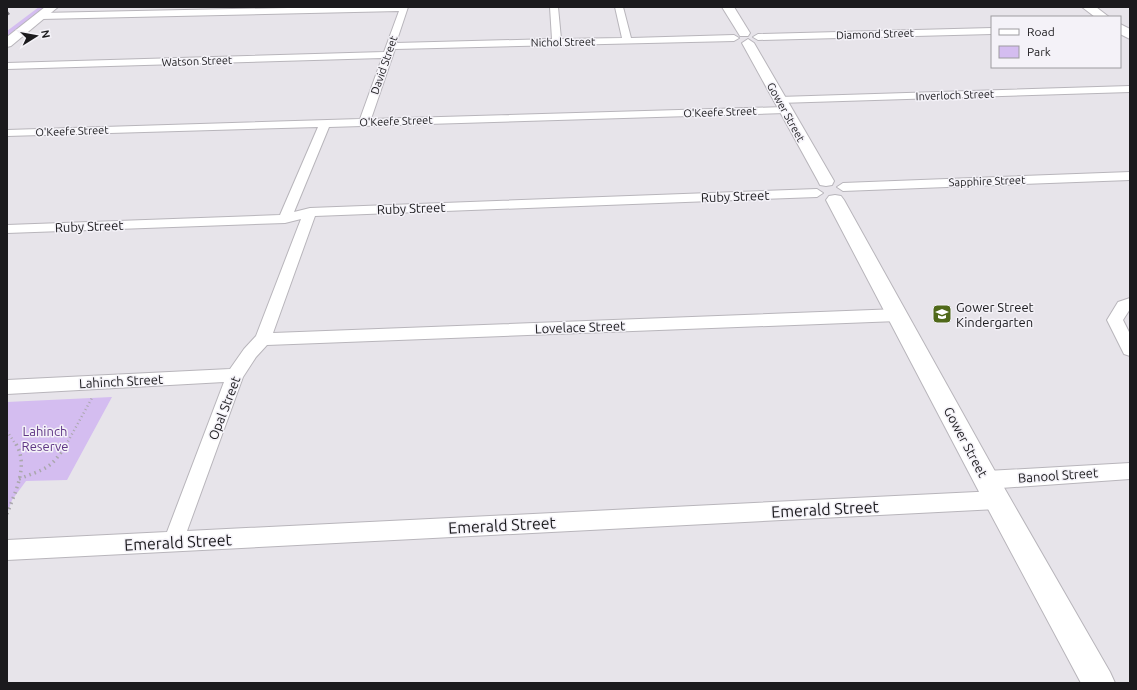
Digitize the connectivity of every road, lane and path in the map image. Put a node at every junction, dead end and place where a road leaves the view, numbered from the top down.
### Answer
1 (52, 7) edge
2 (404, 7) edge
3 (554, 7) edge
4 (619, 7) edge
5 (728, 7) edge
6 (1088, 7) edge
7 (154, 10) edge
8 (41, 16) junction
9 (1102, 16) edge
10 (1121, 29) edge
11 (991, 31) edge
12 (1130, 34) edge
13 (746, 38) junction
14 (627, 40) junction
15 (557, 42) junction
16 (7, 43) edge
17 (389, 50) junction
18 (7, 66) edge
19 (1130, 89) edge
20 (782, 105) junction
21 (365, 122) junction
22 (325, 123) junction
23 (7, 133) edge
24 (1130, 176) edge
25 (821, 187) junction
26 (839, 193) junction
27 (310, 212) junction
28 (285, 219) junction
29 (7, 229) edge
30 (1130, 303) edge
31 (898, 315) junction
32 (263, 339) junction
33 (1130, 350) edge
34 (235, 376) junction
35 (7, 387) edge
36 (92, 398) dead end
37 (7, 431) edge
38 (1130, 470) edge
39 (19, 479) junction
40 (992, 490) junction
41 (7, 514) edge
42 (173, 542) junction
43 (7, 550) edge
44 (1099, 683) edge

1 - 8 main road
2 - 7 street
2 - 17 street, David Street
3 - 15 street
4 - 14 street
5 - 13 main road, Gower Street
6 - 9 main road
7 - 8 street
8 - 16 main road
10 - 12 main road
11 - 13 street, Diamond Street
13 - 14 street, Nichol Street
13 - 20 main road, Gower Street
14 - 15 street, Nichol Street
15 - 17 street, Nichol Street
17 - 18 street, Watson Street
17 - 21 street, David Street
19 - 20 street, Inverloch Street
20 - 21 street, O'Keefe Street
20 - 25 main road, Gower Street
21 - 22 street, O'Keefe Street
22 - 23 street, O'Keefe Street
22 - 28 street
24 - 26 street, Sapphire Street
25 - 26 main road
25 - 27 street, Ruby Street
26 - 31 main road, Gower Street
27 - 28 street, Ruby Street
27 - 32 street, Opal Street
28 - 29 street, Ruby Street
30 - 33 street
31 - 32 street, Lovelace Street
31 - 40 main road, Gower Street
32 - 34 street, Opal Street
34 - 35 street, Lahinch Street
34 - 42 street, Opal Street
36 - 39 path
37 - 39 path
38 - 40 street, Banool Street
39 - 41 path
40 - 42 street, Emerald Street
40 - 44 main road, Gower Street
42 - 43 street, Emerald Street

